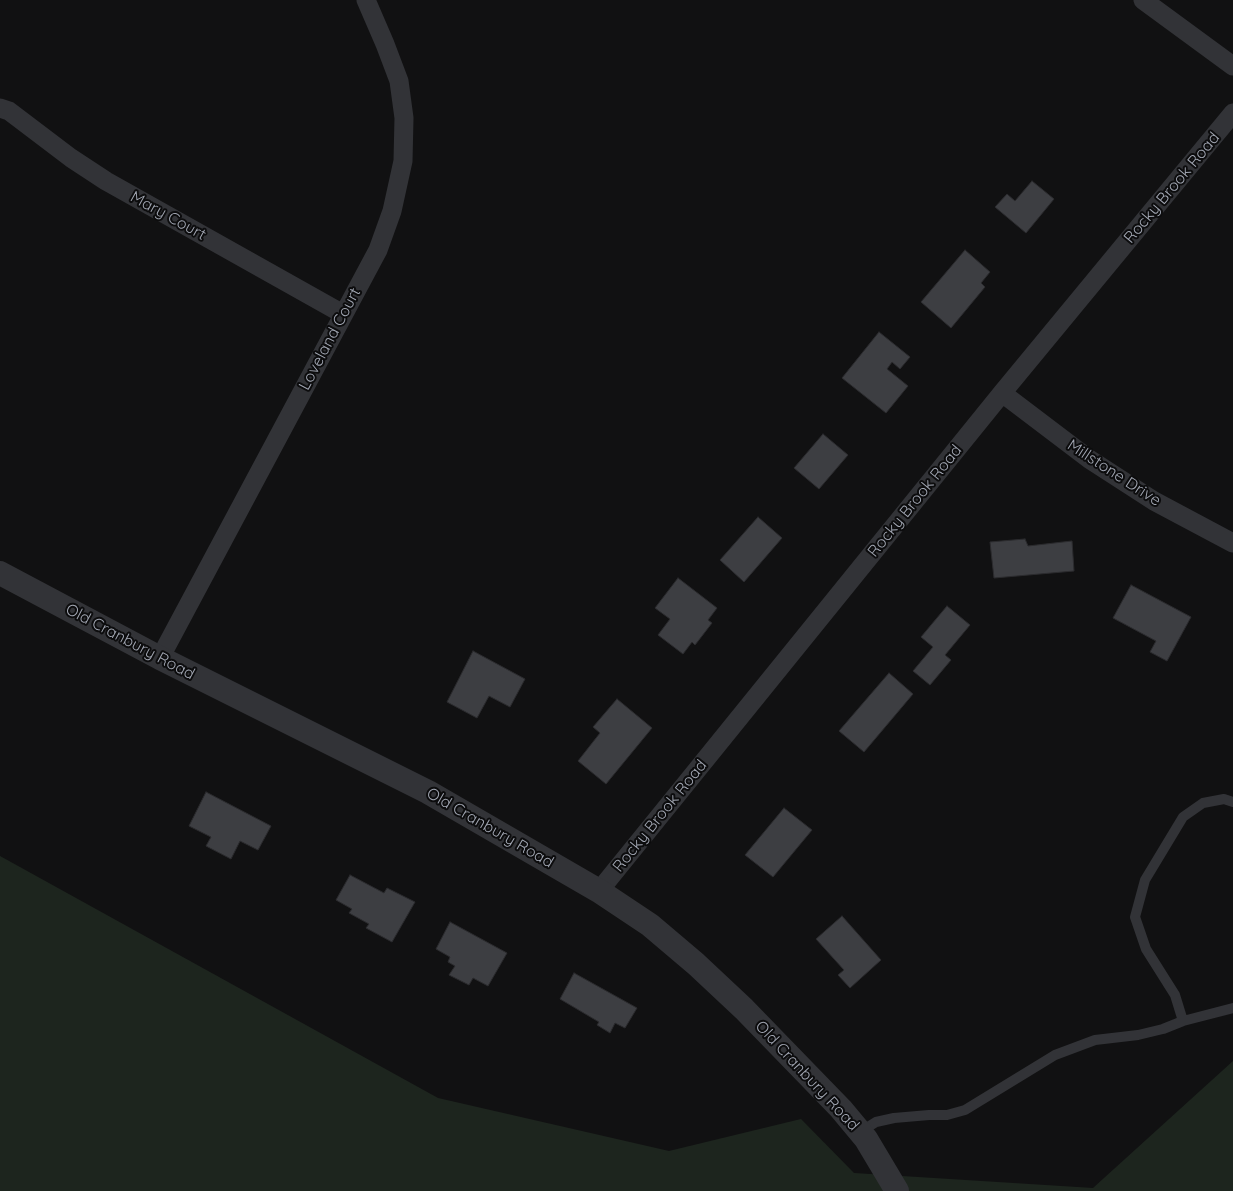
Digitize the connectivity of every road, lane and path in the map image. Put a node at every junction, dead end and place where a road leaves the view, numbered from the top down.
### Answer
1 (366, 0) edge
2 (1143, 0) edge
3 (1233, 66) edge
4 (0, 108) edge
5 (1233, 113) edge
6 (343, 314) junction
7 (1002, 393) junction
8 (1233, 543) edge
9 (0, 573) edge
10 (160, 658) junction
11 (1233, 802) edge
12 (599, 891) junction
13 (1233, 1008) edge
14 (1183, 1021) junction
15 (860, 1132) junction
16 (897, 1190) edge

1 - 6 street, Loveland Court
2 - 3 street
4 - 6 street, Mary Court
5 - 7 street, Rocky Brook Road
6 - 10 street, Loveland Court
7 - 8 street, Millstone Drive
7 - 12 street, Rocky Brook Road
9 - 10 street, Old Cranbury Road
10 - 12 street, Old Cranbury Road
11 - 14 lane
12 - 15 street, Old Cranbury Road
13 - 14 lane
14 - 15 lane
15 - 16 street, Old Cranbury Road

